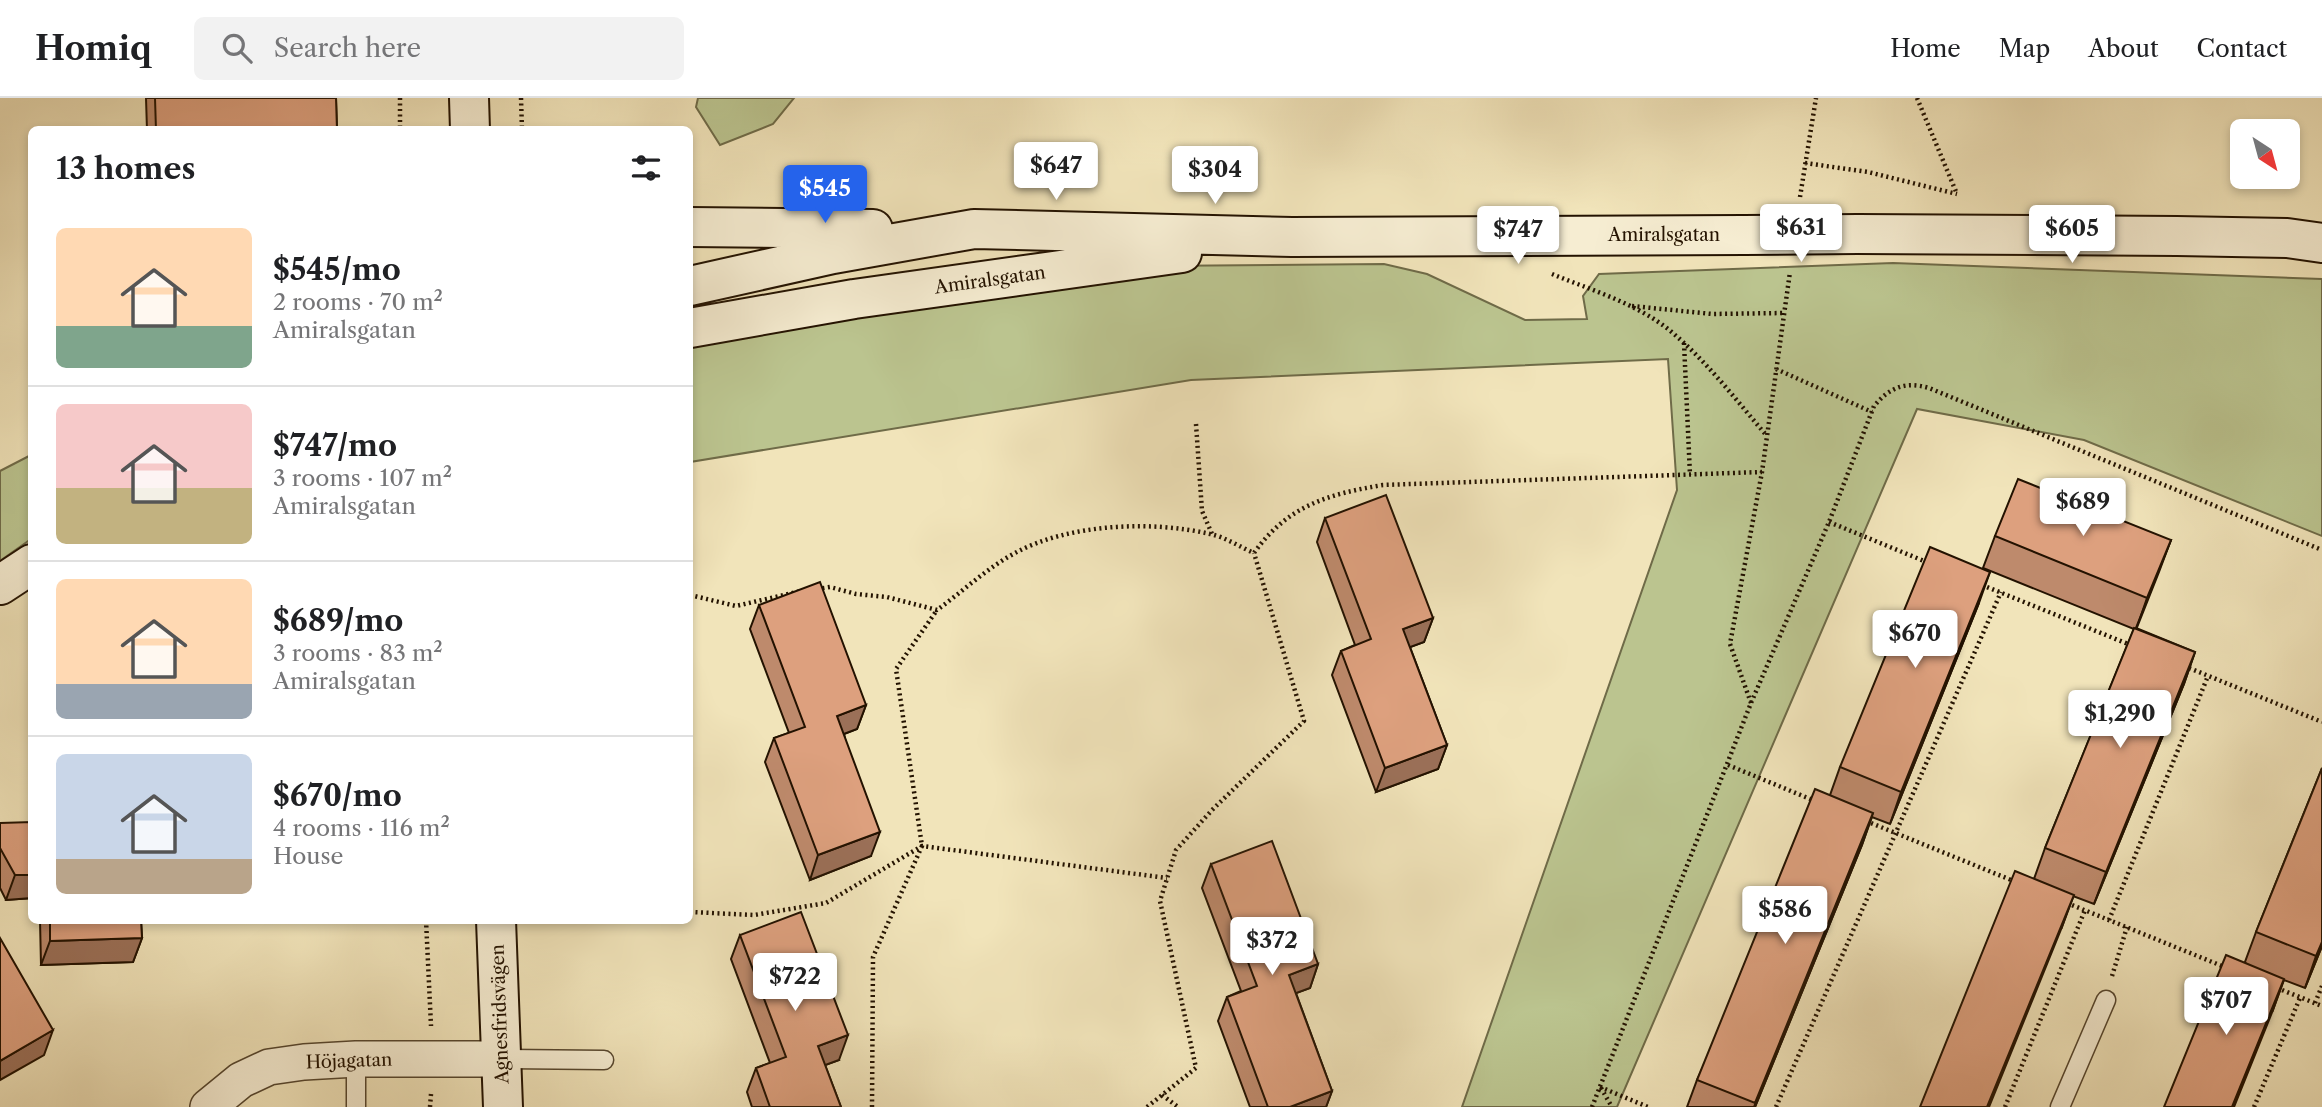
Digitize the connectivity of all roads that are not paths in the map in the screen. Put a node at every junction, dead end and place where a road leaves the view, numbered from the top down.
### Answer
1 (469, 98) edge
2 (470, 126) edge
3 (693, 227) edge
4 (974, 229) junction
5 (1292, 237) junction
6 (2311, 237) edge
7 (693, 285) edge
8 (693, 327) edge
9 (28, 567) edge
10 (0, 585) edge
11 (28, 585) edge
12 (0, 599) edge
13 (496, 924) edge
14 (2106, 1000) road end
15 (356, 1059) junction
16 (503, 1059) junction
17 (604, 1060) dead end
18 (208, 1107) edge
19 (356, 1107) edge
20 (503, 1107) edge
21 (2060, 1107) edge

1 - 2 main road
3 - 4 main road
4 - 5 main road, Amiralsgatan
4 - 7 main road, Amiralsgatan
5 - 6 main road, Amiralsgatan, bridge
5 - 8 main road, Amiralsgatan
9 - 10 main road
11 - 12 main road
13 - 16 main road, Agnesfridsvägen
14 - 21 lane
15 - 16 street, Höjagatan
15 - 18 street, Höjagatan
15 - 19 lane
16 - 17 lane
16 - 20 main road, Agnesfridsvägen

